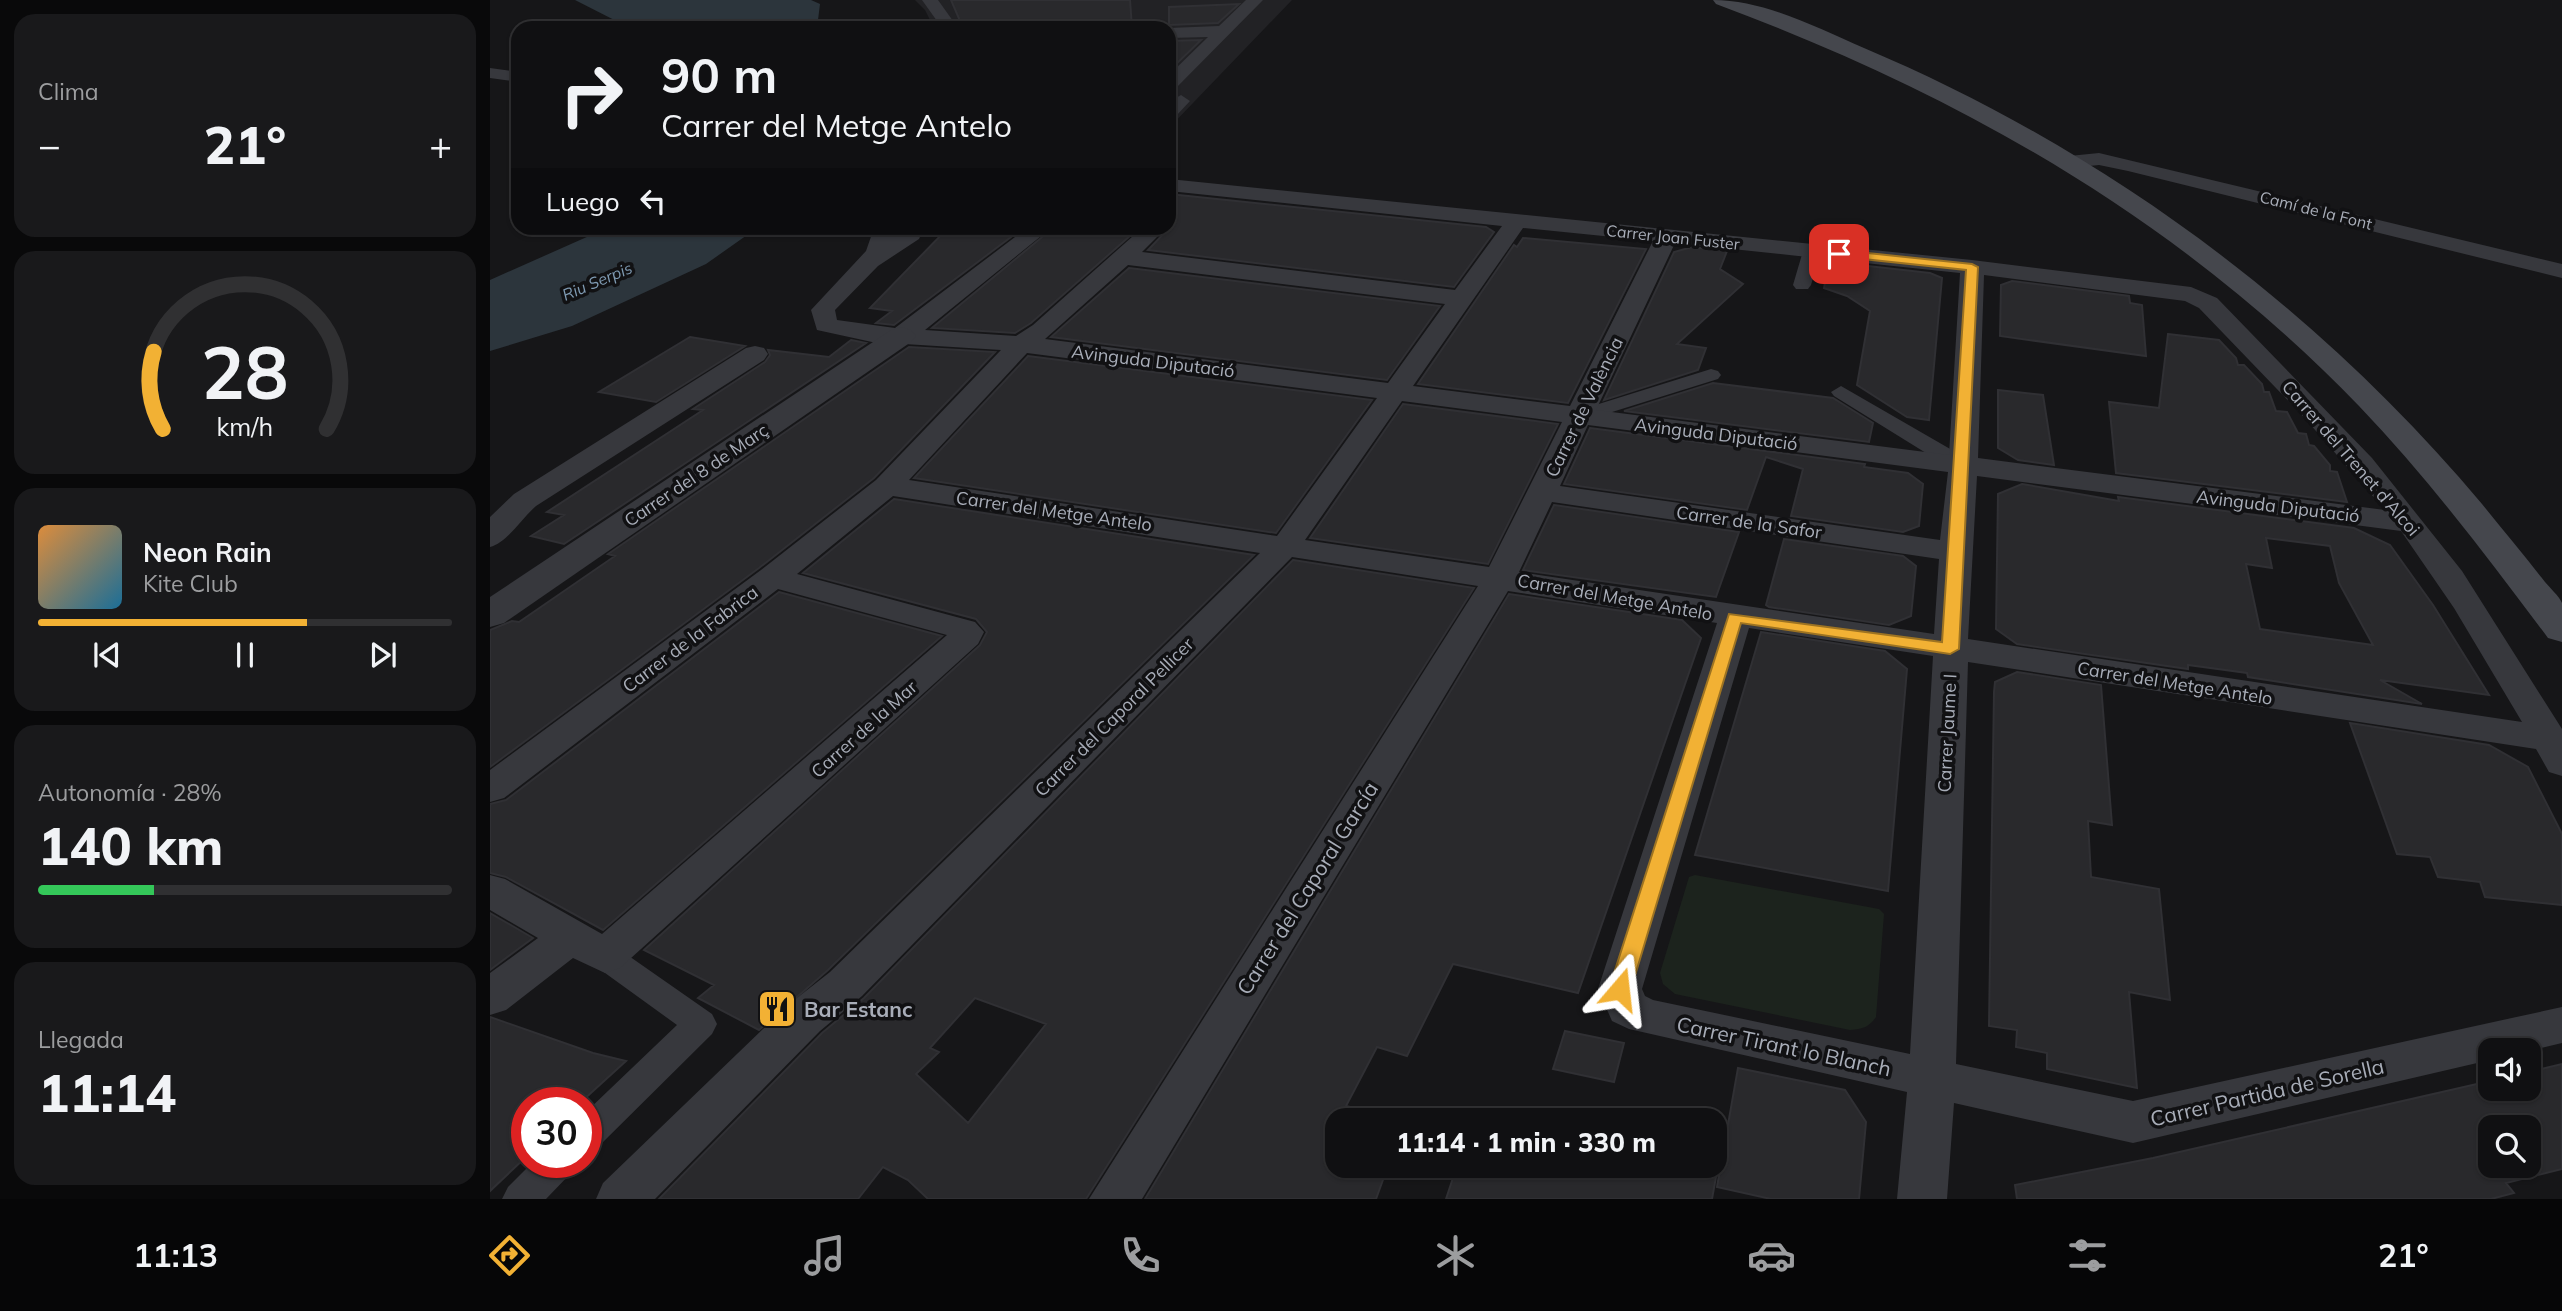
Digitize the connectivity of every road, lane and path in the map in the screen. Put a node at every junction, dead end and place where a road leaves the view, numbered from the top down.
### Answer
1 (930, 0) edge
2 (1255, 0) edge
3 (1722, 0) edge
4 (945, 21) edge
5 (1223, 31) junction
6 (1176, 33) edge
7 (490, 73) edge
8 (511, 76) edge
9 (1176, 94) edge
10 (2069, 162) junction
11 (1176, 195) edge
12 (1516, 222) junction
13 (884, 235) edge
14 (909, 235) edge
15 (1031, 235) edge
16 (1147, 235) edge
17 (1667, 236) junction
18 (1812, 251) junction
19 (1123, 257) junction
20 (870, 261) junction
21 (1972, 267) junction
22 (2562, 271) edge
23 (1802, 285) dead end
24 (2176, 290) joint
25 (1461, 298) junction
26 (901, 336) junction
27 (1021, 344) junction
28 (755, 354) dead end
29 (1711, 375) dead end
30 (1841, 391) dead end
31 (1396, 392) junction
32 (1580, 416) junction
33 (1963, 466) junction
34 (887, 486) junction
35 (1542, 492) junction
36 (2410, 523) junction
37 (490, 538) edge
38 (1286, 545) junction
39 (1955, 552) junction
40 (773, 577) junction
41 (1500, 578) junction
42 (490, 615) edge
43 (1735, 618) junction
44 (2562, 630) edge
45 (1950, 649) junction
46 (2556, 751) edge
47 (490, 789) edge
48 (490, 890) edge
49 (588, 947) junction
50 (490, 997) edge
51 (2562, 1025) edge
52 (1931, 1077) junction
53 (602, 1119) edge
54 (542, 1178) edge
55 (521, 1199) edge
56 (621, 1199) edge
57 (1114, 1199) edge
58 (1922, 1199) edge

1 - 4 street
2 - 5 street
3 - 10 main road
5 - 6 street
5 - 9 street
7 - 8 street
10 - 22 street, Camí de la Font
10 - 44 main road
11 - 12 street, Carrer Joan Fuster
12 - 17 street, Carrer Joan Fuster
12 - 25 street, Carrer del Caporal Pellicer
13 - 20 street
14 - 20 street
15 - 26 street
16 - 19 street, Carrer de la Fabrica
17 - 18 street, Carrer Joan Fuster
17 - 32 street, Carrer de València
18 - 21 street, Carrer Joan Fuster
18 - 23 street
19 - 25 street
19 - 27 street, Carrer de la Fabrica
20 - 26 street, Avinguda Diputació
21 - 24 street, Carrer Joan Fuster
21 - 33 street, Carrer Jaume I
24 - 36 street, Carrer del Trenet d'Alcoi
25 - 31 street, Carrer del Caporal Pellicer
26 - 27 street, Avinguda Diputació
26 - 42 street, Carrer del 8 de Març
27 - 31 street, Avinguda Diputació
27 - 34 street, Carrer de la Fabrica
28 - 37 street
29 - 32 street
30 - 33 street
31 - 32 street, Avinguda Diputació
31 - 38 street, Carrer del Caporal Pellicer
32 - 33 street, Avinguda Diputació
32 - 35 street, Carrer de València
33 - 36 street, Avinguda Diputació
33 - 39 street, Carrer Jaume I
34 - 38 street, Carrer del Metge Antelo
34 - 40 street, Carrer de la Fabrica
35 - 39 street, Carrer de la Safor
35 - 41 street, Carrer de València
36 - 46 street, Carrer del Trenet d'Alcoi
38 - 41 street, Carrer del Metge Antelo
38 - 56 street, Carrer del Caporal Pellicer
39 - 45 street, Carrer Jaume I
40 - 47 street, Carrer de la Fabrica
40 - 49 street, Carrer de la Mar
41 - 43 street, Carrer del Metge Antelo
41 - 57 street, Carrer del Caporal García
43 - 45 street, Carrer del Metge Antelo
43 - 52 street, Carrer Tirant lo Blanch
45 - 46 street, Carrer del Metge Antelo
45 - 52 street, Carrer Jaume I
48 - 49 street
49 - 50 street
49 - 53 street
51 - 52 street, Carrer Partida de Sorella
52 - 58 street, Carrer Jaume I
54 - 55 street

